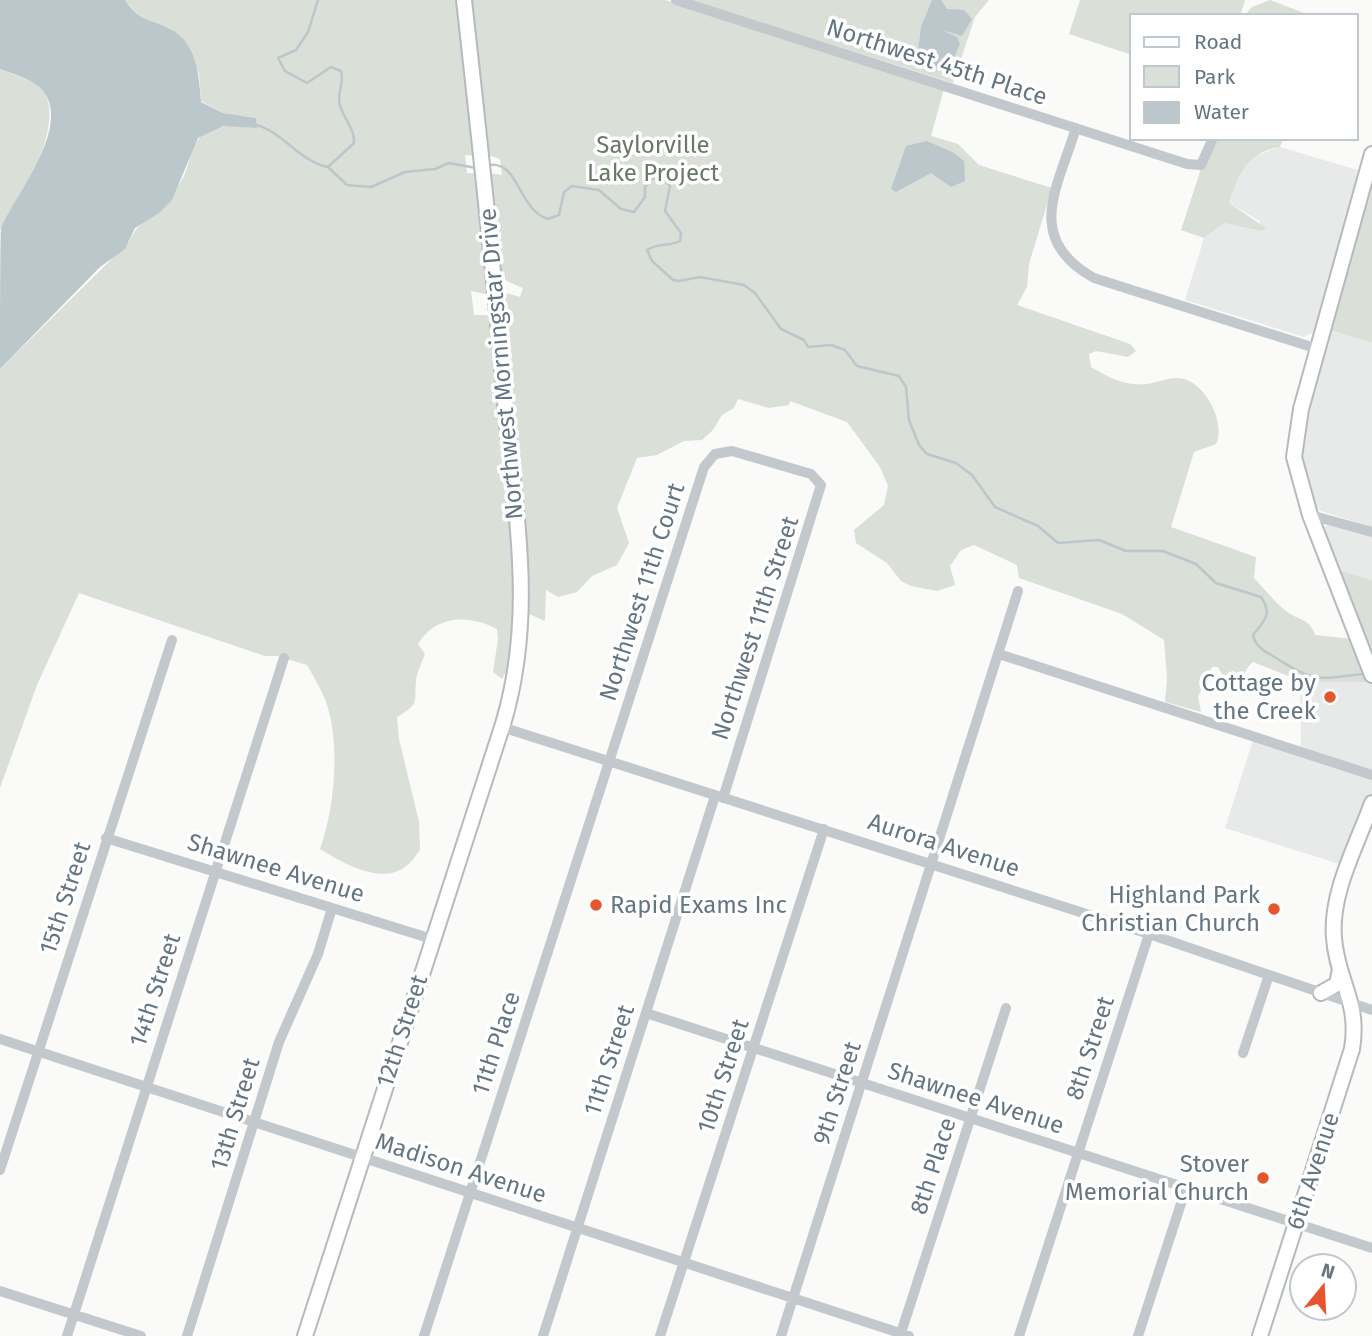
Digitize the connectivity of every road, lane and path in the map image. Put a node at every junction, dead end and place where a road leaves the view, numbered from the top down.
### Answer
1 (464, 0) edge
2 (676, 0) edge
3 (1076, 128) junction
4 (1212, 140) edge
5 (1372, 154) edge
6 (1318, 349) junction
7 (732, 451) joint
8 (1310, 514) junction
9 (1372, 533) edge
10 (1018, 591) dead end
11 (172, 640) dead end
12 (999, 654) junction
13 (284, 658) dead end
14 (1372, 675) edge
15 (502, 727) junction
16 (609, 763) junction
17 (1372, 775) edge
18 (719, 797) junction
19 (1372, 803) edge
20 (824, 829) junction
21 (106, 838) junction
22 (933, 863) junction
23 (216, 872) junction
24 (332, 908) junction
25 (1149, 934) junction
26 (432, 939) junction
27 (1339, 964) junction
28 (1269, 975) junction
29 (1321, 993) junction
30 (1353, 1004) junction
31 (1006, 1008) dead end
32 (1372, 1010) edge
33 (646, 1013) junction
34 (0, 1039) edge
35 (754, 1048) junction
36 (37, 1053) junction
37 (1243, 1053) dead end
38 (862, 1083) junction
39 (145, 1089) junction
40 (970, 1118) junction
41 (254, 1124) junction
42 (1077, 1153) junction
43 (361, 1158) junction
44 (0, 1170) edge
45 (1186, 1188) junction
46 (469, 1193) junction
47 (1297, 1223) junction
48 (578, 1228) junction
49 (1372, 1248) edge
50 (684, 1262) junction
51 (0, 1291) edge
52 (793, 1298) junction
53 (74, 1315) junction
54 (903, 1335) edge
55 (67, 1336) edge
56 (141, 1336) edge
57 (187, 1336) edge
58 (305, 1336) edge
59 (424, 1336) edge
60 (543, 1336) edge
61 (660, 1336) edge
62 (781, 1336) edge
63 (1019, 1336) edge
64 (1138, 1336) edge
65 (1260, 1336) edge

1 - 15 main road, Northwest Morningstar Drive
2 - 3 street, Northwest 45th Place
3 - 4 street, Northwest 45th Place
3 - 6 street
5 - 6 main road
6 - 8 main road
7 - 16 street, Northwest 11th Court
7 - 18 street, Northwest 11th Street
8 - 9 street
8 - 14 main road
10 - 12 street, 9th Street
11 - 21 street, 15th Street
12 - 17 street
12 - 22 street, 9th Street
13 - 23 street, 14th Street
15 - 16 street, Aurora Avenue
15 - 26 main road, 12th Street
16 - 18 street, Aurora Avenue
16 - 46 street, 11th Place
18 - 20 street, Aurora Avenue
18 - 33 street, 11th Street
19 - 27 main road
20 - 22 street, Aurora Avenue
20 - 35 street, 10th Street
21 - 23 street, Shawnee Avenue
21 - 36 street, 15th Street
22 - 25 street, Aurora Avenue
22 - 38 street, 9th Street
23 - 24 street, Shawnee Avenue
23 - 39 street, 14th Street
24 - 26 street, Shawnee Avenue
24 - 41 street, 13th Street
25 - 28 street, Aurora Avenue
25 - 42 street, 8th Street
26 - 43 main road, 12th Street
27 - 29 main road
27 - 30 main road
28 - 29 street, Aurora Avenue
28 - 37 street
29 - 30 street, Aurora Avenue
30 - 32 street, Aurora Avenue
30 - 47 main road, 6th Avenue
31 - 40 street, 8th Place
33 - 35 street, Shawnee Avenue
33 - 48 street, 11th Street
34 - 36 street, Madison Avenue
35 - 38 street, Shawnee Avenue
35 - 50 street, 10th Street
36 - 39 street, Madison Avenue
36 - 44 street, 15th Street
38 - 40 street, Shawnee Avenue
38 - 52 street, 9th Street
39 - 41 street, Madison Avenue
39 - 53 street, 14th Street
40 - 42 street, Shawnee Avenue
40 - 54 street, 8th Place
41 - 43 street, Madison Avenue
41 - 57 street, 13th Street
42 - 45 street, Shawnee Avenue
42 - 63 street, 8th Street
43 - 46 street, Madison Avenue
43 - 58 main road, 12th Street
45 - 47 street, Shawnee Avenue
45 - 64 street
46 - 48 street, Madison Avenue
46 - 59 street, 11th Place
47 - 49 street, Shawnee Avenue
47 - 65 main road, 6th Avenue
48 - 50 street, Madison Avenue
48 - 60 street, 11th Street
50 - 52 street, Madison Avenue
50 - 61 street, 10th Street
51 - 53 street
52 - 54 street, Madison Avenue
52 - 62 street, 9th Street
53 - 55 street, 14th Street
53 - 56 street

